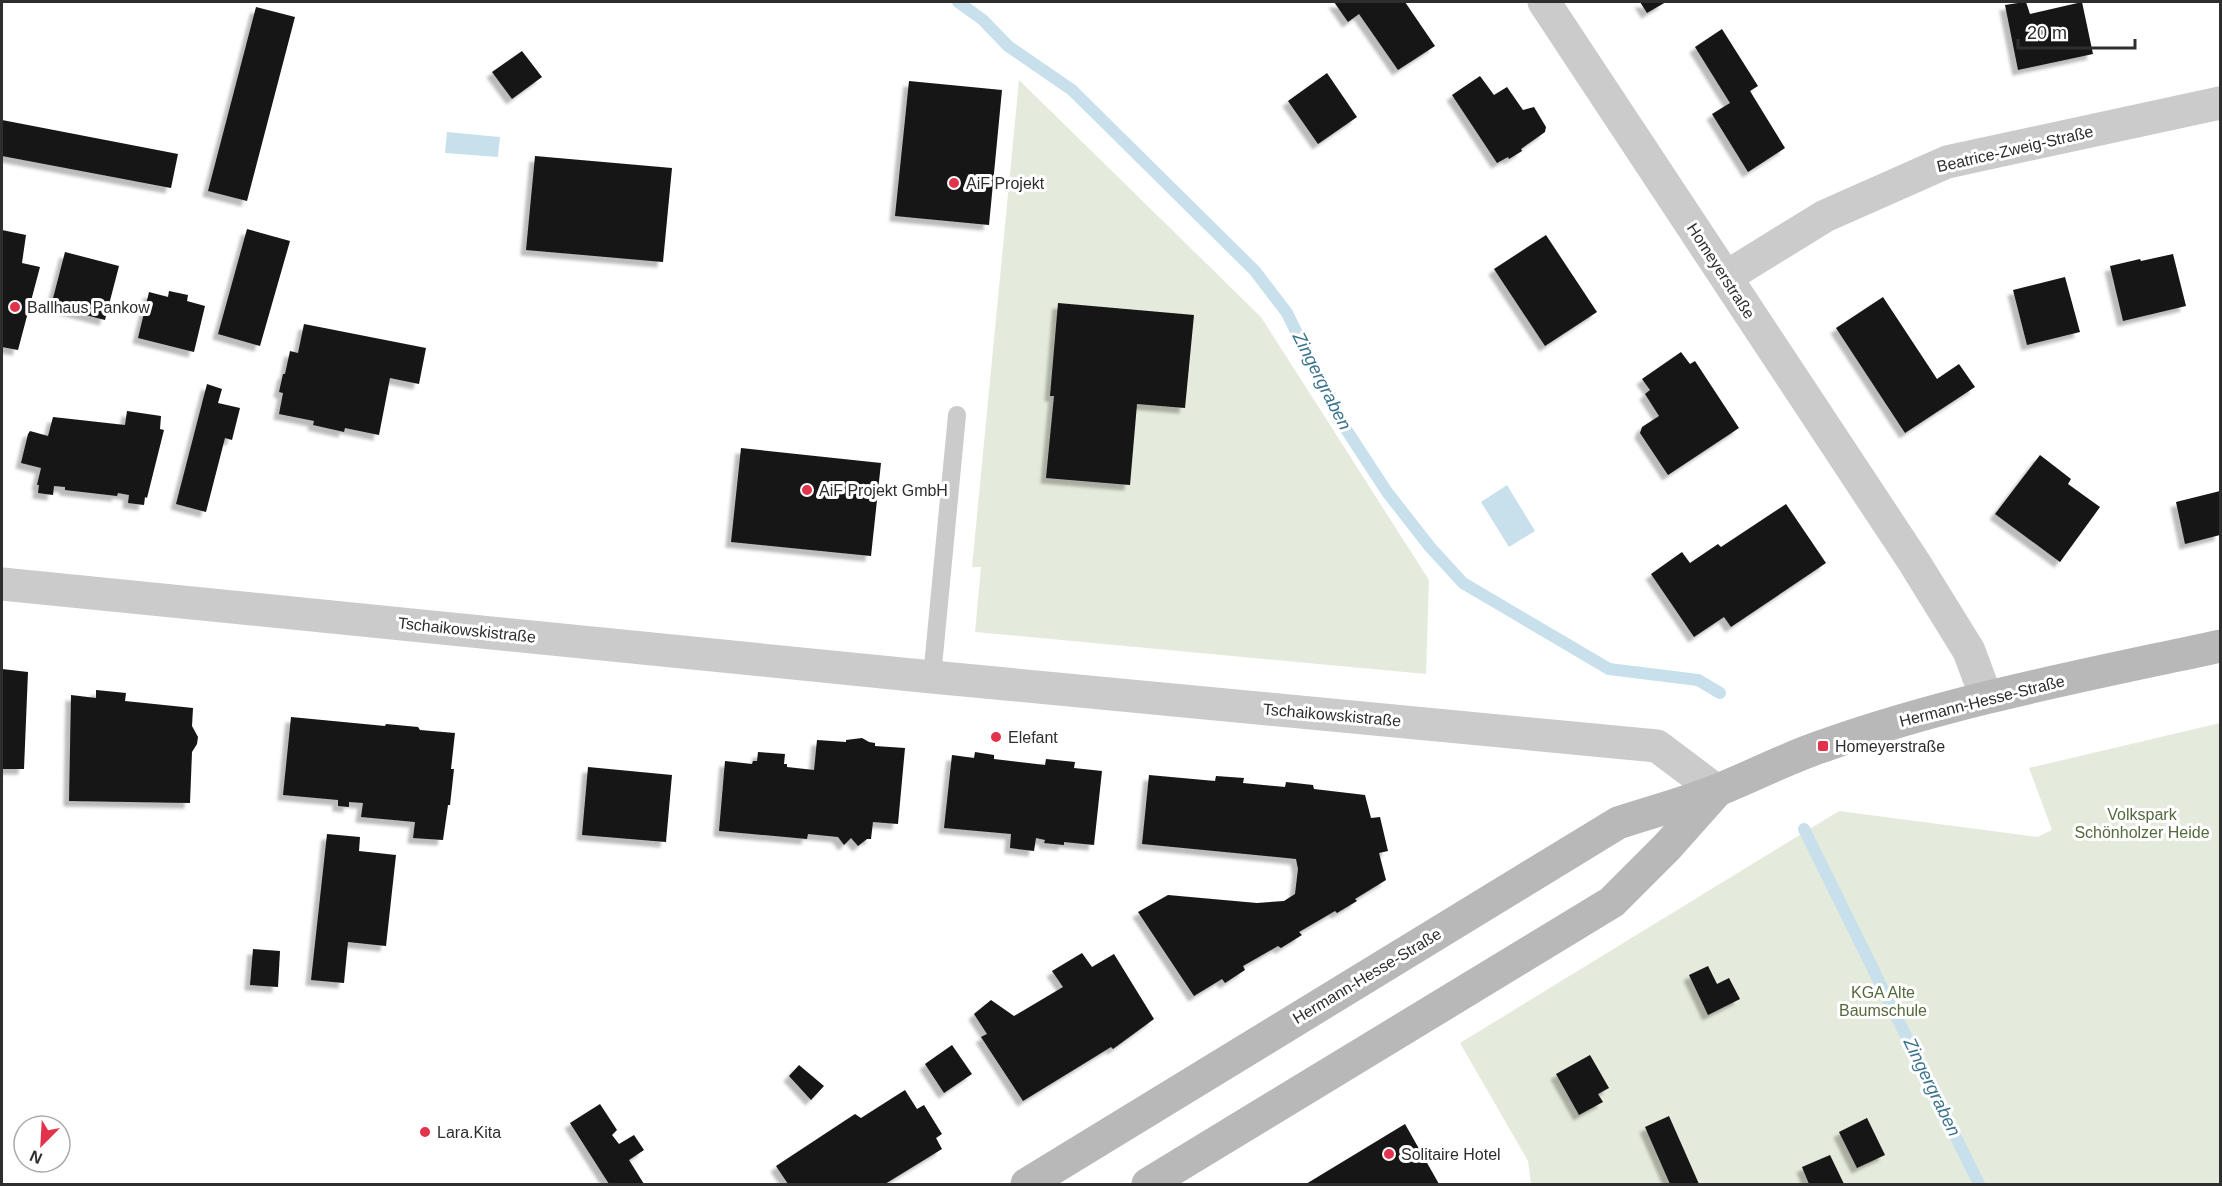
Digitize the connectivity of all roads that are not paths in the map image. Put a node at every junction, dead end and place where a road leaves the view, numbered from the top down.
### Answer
1 (1544, 2) edge
2 (2220, 103) edge
3 (1726, 277) junction
4 (957, 415) dead end
5 (2, 584) edge
6 (2220, 646) edge
7 (932, 677) junction
8 (1986, 697) junction
9 (1717, 791) junction
10 (1027, 1185) edge
11 (1148, 1185) edge

1 - 3 street, Homeyerstraße
2 - 3 street, Beatrice-Zweig-Straße
3 - 8 street, Homeyerstraße
4 - 7 lane
5 - 7 street, Tschaikowskistraße
6 - 8 main road, Hermann-Hesse-Straße
7 - 9 street, Tschaikowskistraße
8 - 9 main road, Hermann-Hesse-Straße
9 - 10 main road, Hermann-Hesse-Straße
9 - 11 main road, Hermann-Hesse-Straße

